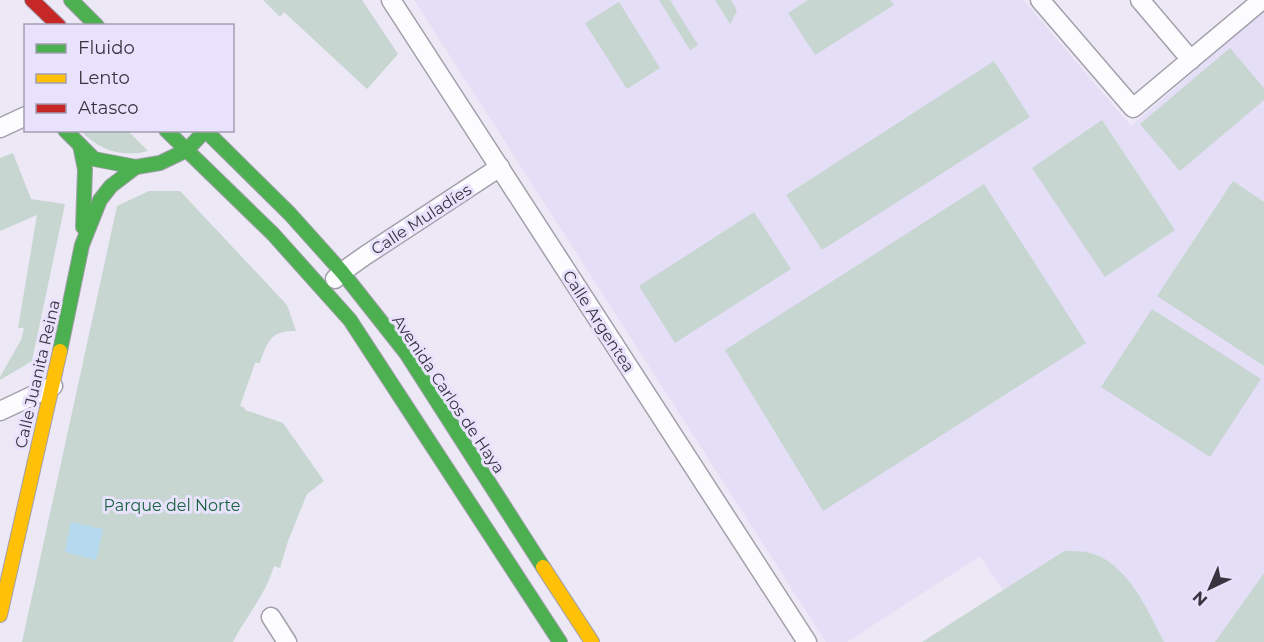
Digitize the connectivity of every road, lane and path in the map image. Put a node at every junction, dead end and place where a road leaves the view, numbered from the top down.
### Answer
1 (32, 0) edge
2 (71, 0) edge
3 (391, 0) edge
4 (1040, 0) edge
5 (1140, 0) edge
6 (1262, 0) edge
7 (93, 21) edge
8 (56, 24) edge
9 (1191, 60) junction
10 (24, 117) edge
11 (0, 128) edge
12 (66, 132) edge
13 (168, 132) edge
14 (204, 132) edge
15 (206, 132) edge
16 (80, 145) junction
17 (187, 150) junction
18 (136, 167) junction
19 (500, 167) junction
20 (82, 245) junction
21 (342, 272) junction
22 (325, 291) junction
23 (53, 386) junction
24 (0, 411) edge
25 (0, 615) edge
26 (271, 617) dead end
27 (287, 642) edge
28 (560, 642) edge
29 (592, 642) edge
30 (807, 642) edge

1 - 8 main road
2 - 7 main road
3 - 19 street, Calle Argentea
4 - 9 street
5 - 9 street
6 - 9 street
10 - 11 street
12 - 16 main road, Avenida Carlos de Haya
13 - 17 main road
14 - 17 main road, Avenida Carlos de Haya
15 - 21 main road, Avenida Carlos de Haya
16 - 18 main road, Avenida Carlos de Haya
16 - 20 main road, Calle Juanita Reina
17 - 18 main road, Avenida Carlos de Haya
17 - 22 main road
18 - 20 main road, Calle Juanita Reina
19 - 21 street, Calle Muladíes
19 - 30 street, Calle Argentea
20 - 23 main road, Calle Juanita Reina
21 - 22 street, Calle Muladíes
21 - 29 main road, Avenida Carlos de Haya
22 - 28 main road
23 - 24 street
23 - 25 main road, Calle Juanita Reina
26 - 27 street

